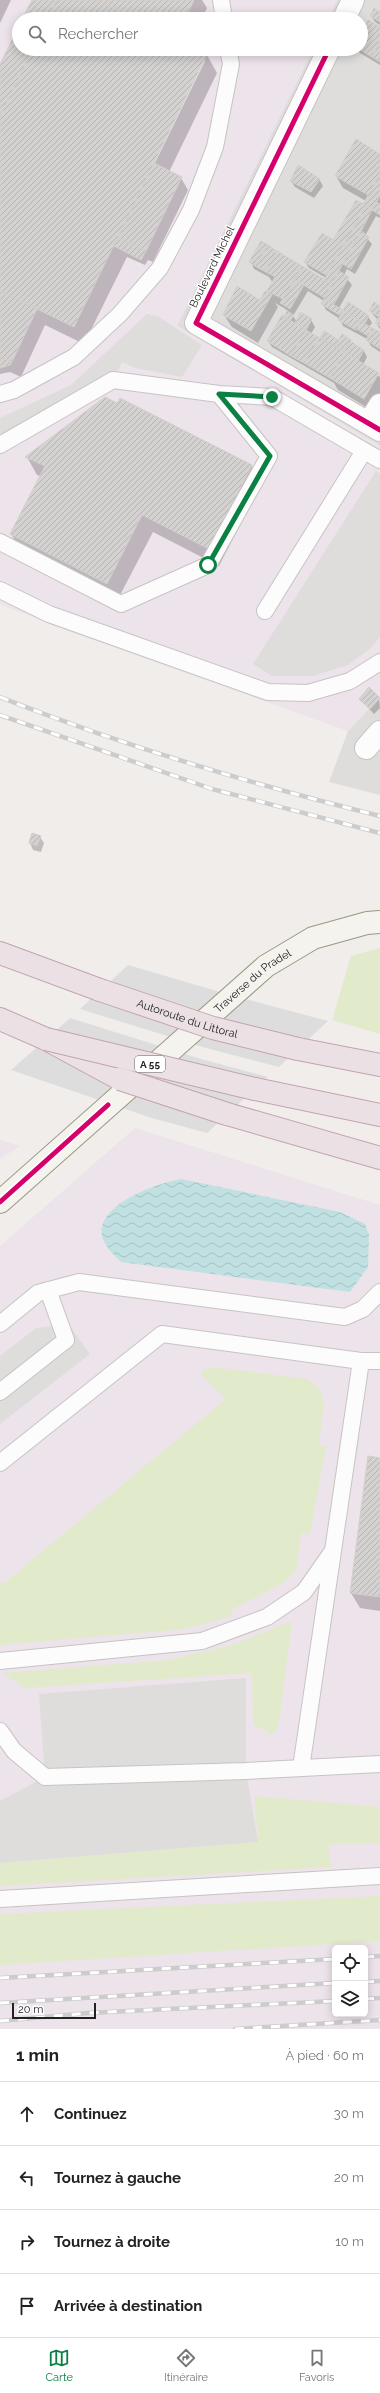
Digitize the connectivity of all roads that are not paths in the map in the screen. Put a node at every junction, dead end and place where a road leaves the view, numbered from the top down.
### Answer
1 (221, 0) edge
2 (353, 0) edge
3 (223, 12) edge
4 (347, 12) edge
5 (229, 56) edge
6 (326, 56) edge
7 (0, 394) edge
8 (219, 394) junction
9 (380, 405) edge
10 (374, 427) edge
11 (0, 445) edge
12 (364, 450) junction
13 (380, 460) edge
14 (0, 542) edge
15 (0, 590) edge
16 (265, 611) dead end
17 (380, 662) edge
18 (380, 732) edge
19 (366, 748) dead end
20 (380, 922) edge
21 (0, 953) edge
22 (0, 1019) edge
23 (46, 1039) junction
24 (380, 1065) edge
25 (380, 1115) edge
26 (380, 1158) edge
27 (0, 1202) edge
28 (48, 1290) junction
29 (380, 1292) edge
30 (0, 1324) edge
31 (361, 1361) junction
32 (380, 1361) edge
33 (0, 1392) edge
34 (0, 1463) edge
35 (334, 1549) junction
36 (0, 1661) edge
37 (0, 1731) edge
38 (380, 1764) edge
39 (302, 1768) junction
40 (380, 1876) edge
41 (0, 1899) edge

1 - 3 lane
2 - 4 street
5 - 7 lane
6 - 10 street, Boulevard Michel
8 - 11 lane
8 - 12 lane
8 - 14 lane
9 - 10 street
12 - 13 lane
12 - 16 lane
15 - 17 lane
18 - 19 street
20 - 27 main road, Traverse du Pradel
21 - 24 highway, Autoroute du Littoral, bridge
22 - 23 highway, A 55
23 - 25 highway, A 55, bridge
23 - 26 highway, bridge
28 - 29 lane
28 - 30 lane
28 - 33 lane
31 - 32 lane
31 - 34 lane
31 - 35 lane
35 - 36 lane
35 - 39 lane
37 - 39 lane
38 - 39 lane
40 - 41 lane

